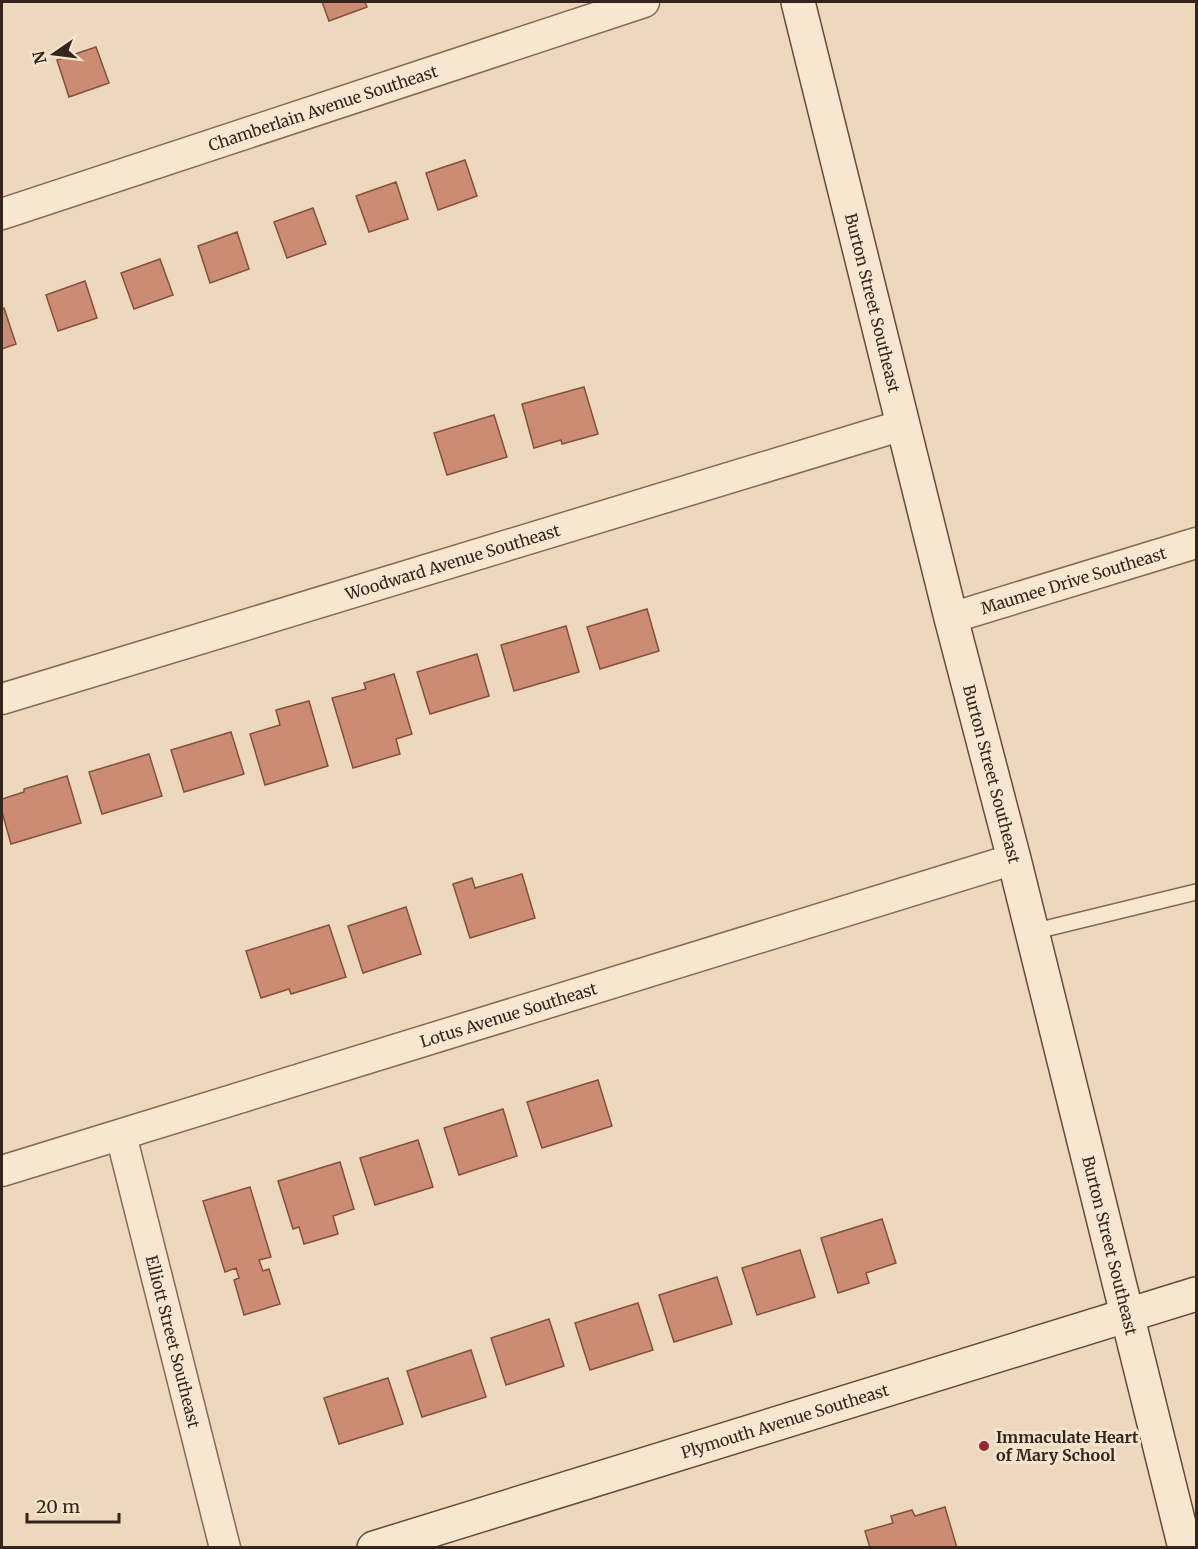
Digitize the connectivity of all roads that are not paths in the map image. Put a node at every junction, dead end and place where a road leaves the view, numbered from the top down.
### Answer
1 (644, 2) edge
2 (798, 2) edge
3 (2, 214) edge
4 (903, 425) junction
5 (1197, 543) edge
6 (951, 618) junction
7 (2, 699) edge
8 (1014, 859) junction
9 (1197, 892) edge
10 (1032, 932) junction
11 (121, 1135) junction
12 (2, 1172) edge
13 (1197, 1294) edge
14 (1128, 1314) junction
15 (225, 1548) edge
16 (374, 1548) edge
17 (1185, 1548) edge

1 - 3 street, Chamberlain Avenue Southeast
2 - 4 main road, Burton Street Southeast
4 - 6 main road, Burton Street Southeast
4 - 7 street, Woodward Avenue Southeast
5 - 6 street, Maumee Drive Southeast
6 - 8 main road, Burton Street Southeast
8 - 10 main road, Burton Street Southeast
8 - 11 street, Lotus Avenue Southeast
9 - 10 lane
10 - 14 main road, Burton Street Southeast
11 - 12 street, Lotus Avenue Southeast
11 - 15 street, Elliott Street Southeast
13 - 14 main road, Plymouth Avenue Southeast
14 - 16 main road, Plymouth Avenue Southeast
14 - 17 main road, Burton Street Southeast

